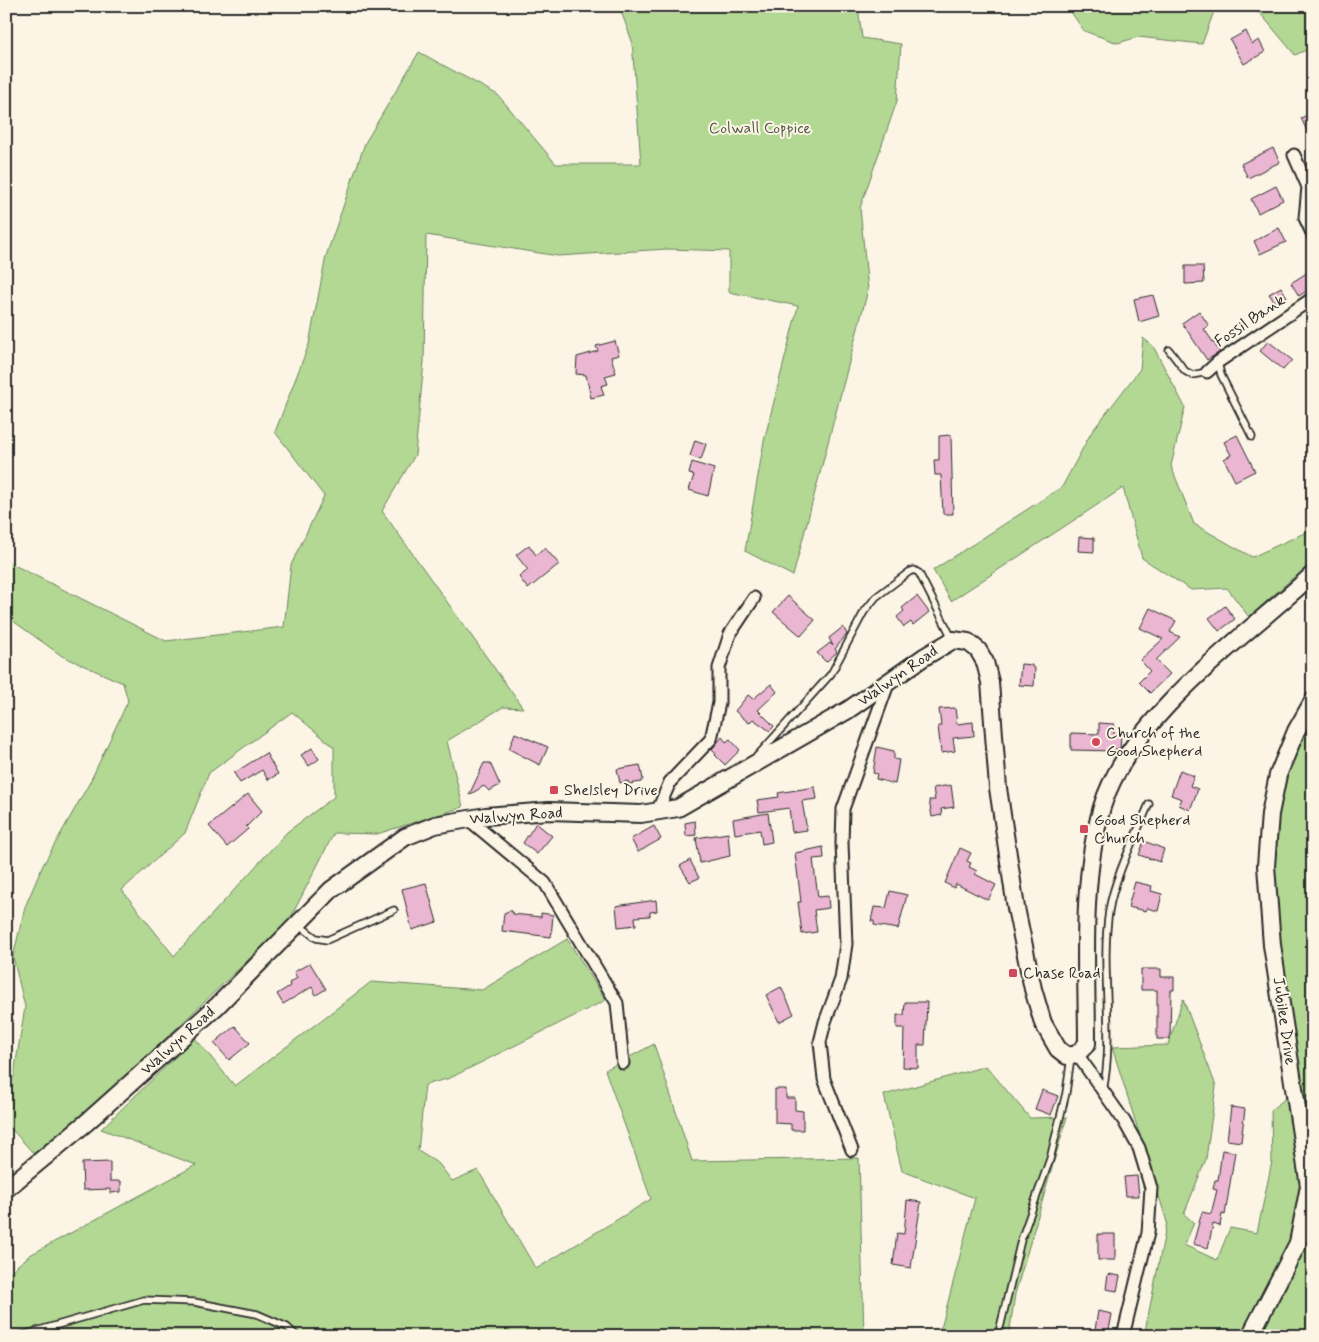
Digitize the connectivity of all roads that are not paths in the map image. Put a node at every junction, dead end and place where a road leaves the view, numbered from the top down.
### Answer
1 (1294, 155) dead end
2 (1313, 235) edge
3 (1313, 298) edge
4 (1169, 350) dead end
5 (1218, 362) junction
6 (1207, 372) joint
7 (1252, 437) dead end
8 (1313, 574) edge
9 (754, 598) dead end
10 (953, 640) junction
11 (888, 684) junction
12 (1313, 701) edge
13 (747, 770) junction
14 (1149, 804) dead end
15 (657, 812) junction
16 (468, 819) junction
17 (394, 910) dead end
18 (298, 923) junction
19 (1074, 1055) junction
20 (623, 1063) dead end
21 (1103, 1091) junction
22 (852, 1150) dead end
23 (6, 1189) edge
24 (20, 1336) edge
25 (297, 1336) edge
26 (998, 1336) edge
27 (1123, 1336) edge
28 (1250, 1336) edge

1 - 2 street
3 - 5 street, Fossil Bank
4 - 6 lane
5 - 6 street, Fossil Bank
5 - 7 lane
8 - 19 main road
9 - 15 street
10 - 11 main road, Walwyn Road
10 - 13 lane
10 - 19 main road, Walwyn Road
11 - 13 main road, Walwyn Road
11 - 22 street
12 - 28 main road, Jubilee Drive
13 - 15 main road, Walwyn Road
14 - 21 lane
15 - 16 main road, Walwyn Road
16 - 18 main road, Walwyn Road
16 - 20 street
17 - 18 lane
18 - 23 main road, Walwyn Road
19 - 21 street
19 - 26 lane
21 - 27 street
24 - 25 lane

